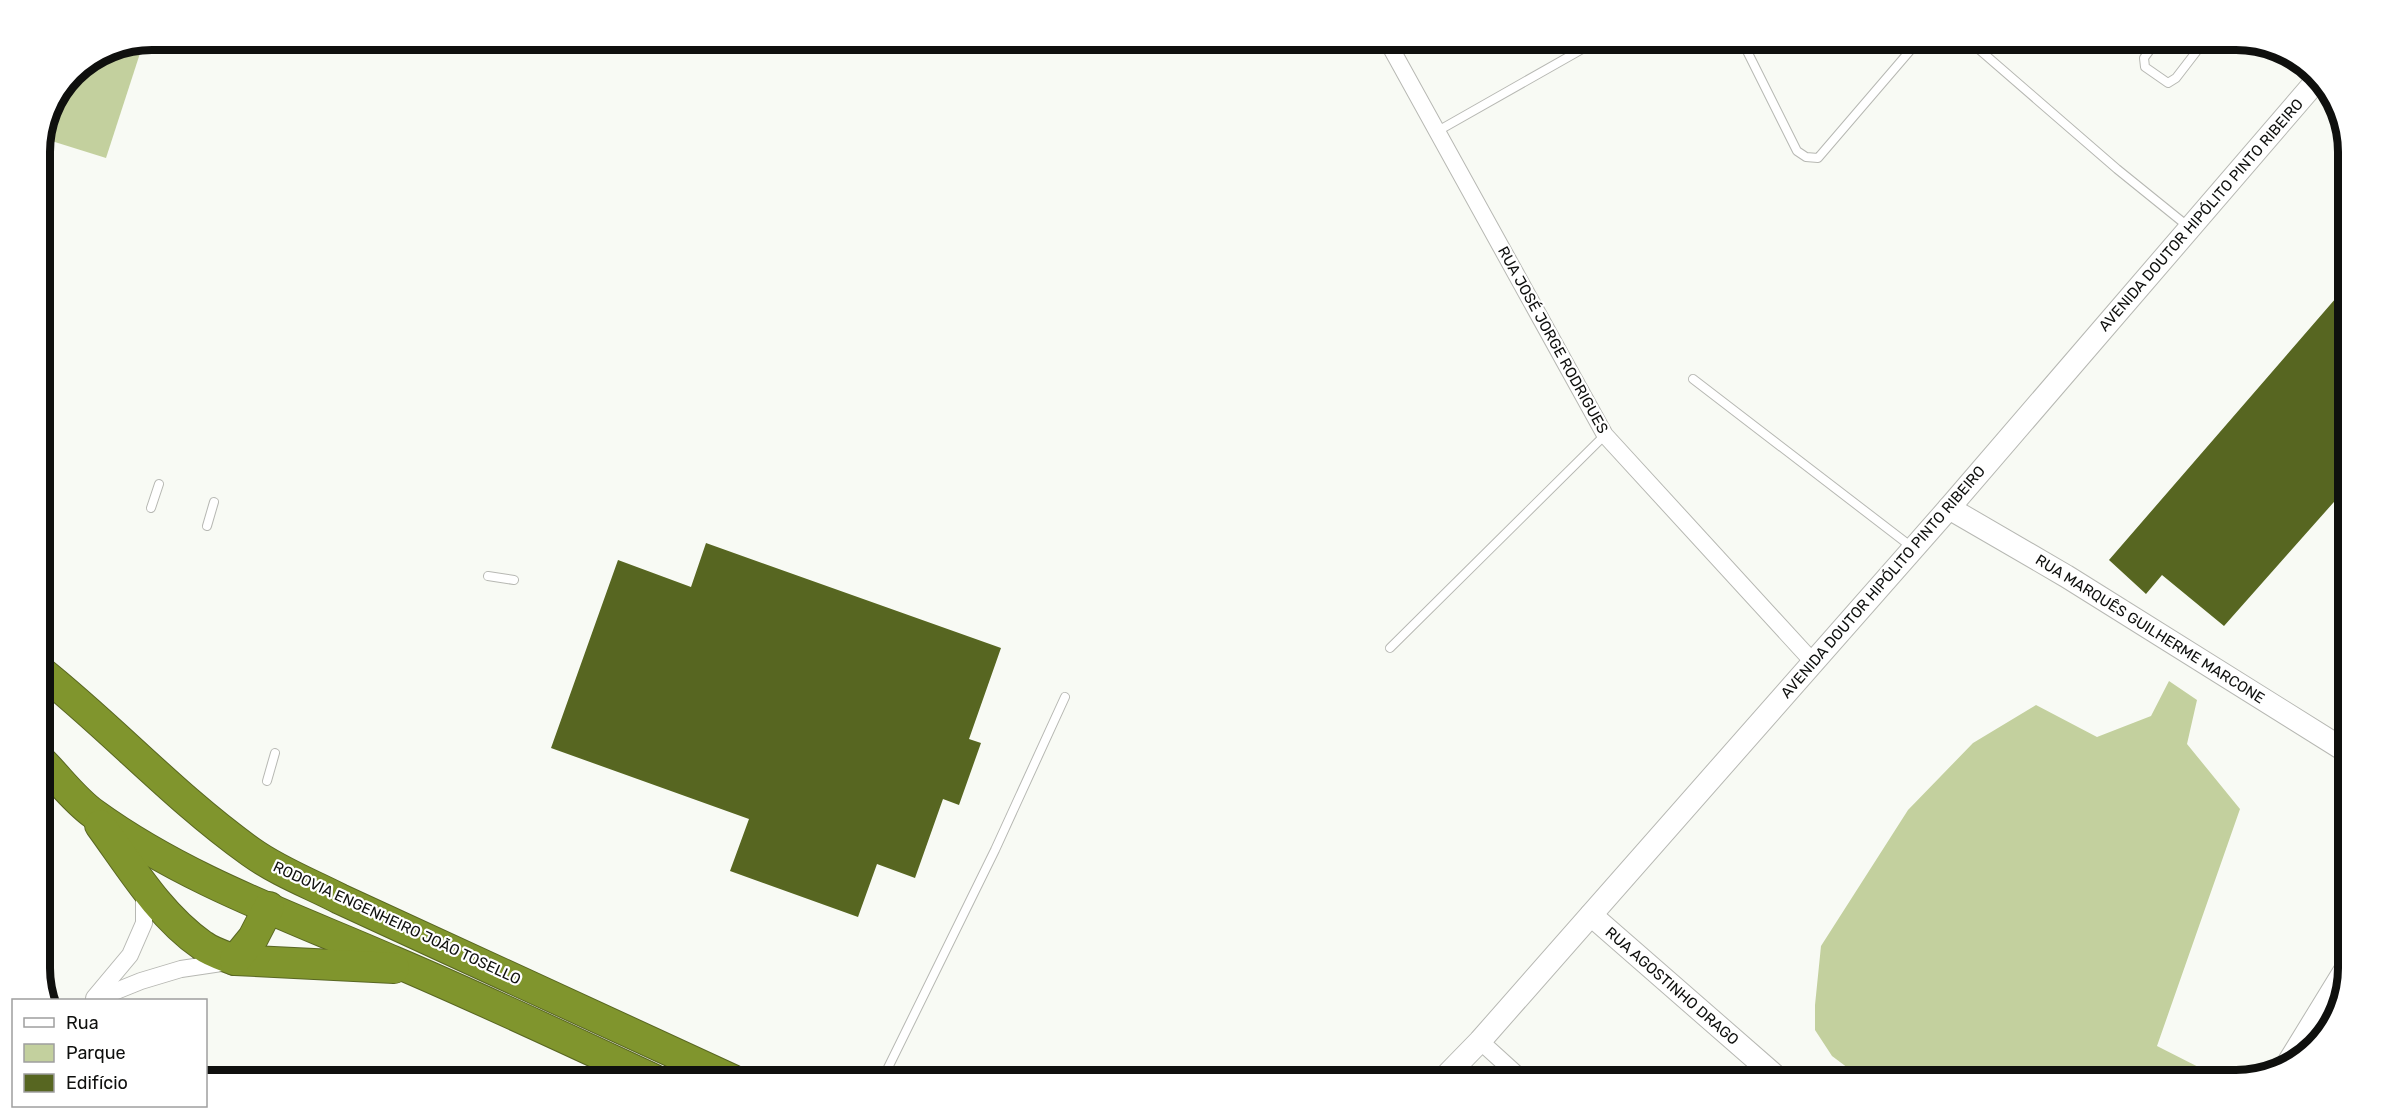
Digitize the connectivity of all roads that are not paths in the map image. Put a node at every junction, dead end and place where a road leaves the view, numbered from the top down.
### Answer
1 (1392, 50) edge
2 (1581, 50) edge
3 (1747, 50) edge
4 (1911, 50) edge
5 (1980, 50) edge
6 (2150, 50) edge
7 (2198, 50) edge
8 (2313, 84) edge
9 (1436, 132) junction
10 (2190, 228) junction
11 (1693, 379) dead end
12 (1605, 435) junction
13 (159, 484) dead end
14 (214, 502) dead end
15 (151, 508) dead end
16 (1949, 508) junction
17 (207, 526) dead end
18 (1913, 548) junction
19 (488, 576) dead end
20 (514, 580) dead end
21 (1390, 648) dead end
22 (1813, 662) junction
23 (53, 693) edge
24 (1065, 697) dead end
25 (2338, 746) edge
26 (275, 753) dead end
27 (50, 773) edge
28 (267, 781) dead end
29 (92, 812) junction
30 (144, 886) junction
31 (269, 907) junction
32 (1591, 915) junction
33 (235, 960) junction
34 (412, 969) junction
35 (2338, 977) edge
36 (94, 999) edge
37 (96, 999) edge
38 (1480, 1041) junction
39 (2292, 1053) edge
40 (634, 1070) edge
41 (711, 1070) edge
42 (887, 1070) edge
43 (1452, 1070) edge
44 (1513, 1070) edge
45 (1769, 1070) edge

1 - 9 street, RUA JOSÉ JORGE RODRIGUES
2 - 9 lane
3 - 4 lane
5 - 10 lane
6 - 7 lane
8 - 10 main road, AVENIDA DOUTOR HIPÓLITO PINTO RIBEIRO
9 - 12 street, RUA JOSÉ JORGE RODRIGUES
10 - 16 main road, AVENIDA DOUTOR HIPÓLITO PINTO RIBEIRO
11 - 18 lane
12 - 21 lane
12 - 22 street, RUA JOSÉ JORGE RODRIGUES
13 - 15 lane
14 - 17 lane
16 - 18 main road, AVENIDA DOUTOR HIPÓLITO PINTO RIBEIRO
16 - 25 main road, RUA MARQUÊS GUILHERME MARCONE
18 - 22 main road, AVENIDA DOUTOR HIPÓLITO PINTO RIBEIRO
19 - 20 lane
22 - 32 main road, AVENIDA DOUTOR HIPÓLITO PINTO RIBEIRO
23 - 41 highway, RODOVIA ENGENHEIRO JOÃO TOSELLO
24 - 42 lane
26 - 28 lane
27 - 29 highway
29 - 30 highway
29 - 31 highway
30 - 33 highway
30 - 36 street
31 - 33 highway
31 - 34 highway
32 - 38 main road, AVENIDA DOUTOR HIPÓLITO PINTO RIBEIRO
32 - 45 main road, RUA AGOSTINHO DRAGO
33 - 34 highway
33 - 37 street
34 - 40 highway
35 - 39 street
38 - 43 main road, AVENIDA DOUTOR HIPÓLITO PINTO RIBEIRO
38 - 44 street

